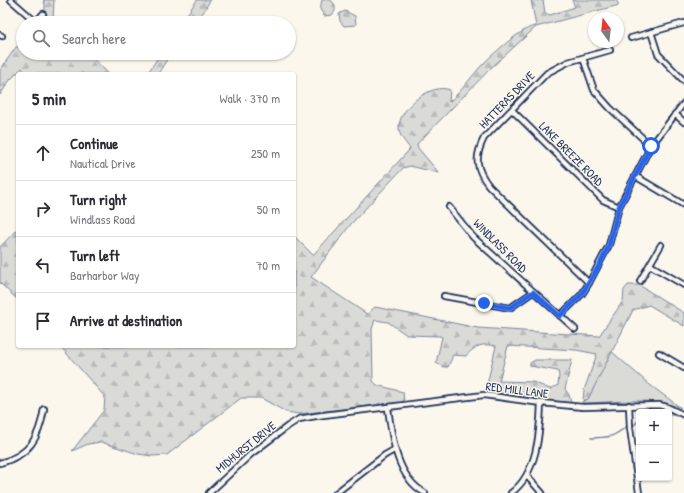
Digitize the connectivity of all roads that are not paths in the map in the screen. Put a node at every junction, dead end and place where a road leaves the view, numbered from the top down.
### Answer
1 (11, 0) edge
2 (28, 16) edge
3 (684, 23) edge
4 (651, 32) junction
5 (631, 38) dead end
6 (610, 50) dead end
7 (583, 58) junction
8 (684, 81) edge
9 (684, 103) edge
10 (512, 110) junction
11 (675, 114) junction
12 (684, 122) edge
13 (651, 146) junction
14 (635, 176) junction
15 (684, 205) edge
16 (449, 207) dead end
17 (619, 207) junction
18 (661, 245) dead end
19 (650, 265) junction
20 (640, 281) dead end
21 (589, 283) junction
22 (684, 285) edge
23 (533, 292) junction
24 (444, 296) dead end
25 (560, 316) junction
26 (575, 329) dead end
27 (659, 353) dead end
28 (684, 368) edge
29 (541, 403) junction
30 (629, 406) junction
31 (388, 408) junction
32 (44, 409) dead end
33 (684, 415) edge
34 (299, 419) joint
35 (394, 450) junction
36 (0, 463) edge
37 (527, 476) junction
38 (209, 493) edge
39 (336, 493) edge
40 (426, 493) edge
41 (511, 493) edge
42 (542, 493) edge
43 (639, 493) edge

1 - 2 street
3 - 4 street
4 - 5 street
4 - 8 street
6 - 7 street, HATTERAS DRIVE
7 - 10 street, HATTERAS DRIVE
7 - 13 street
9 - 11 street
10 - 17 street, LAKE BREEZE ROAD
10 - 21 street, HATTERAS DRIVE
11 - 12 street
11 - 13 street
13 - 14 street
14 - 15 street
14 - 17 street
16 - 23 street, WINDLASS ROAD
17 - 21 street
18 - 19 street
19 - 20 street
19 - 22 street
21 - 25 street
23 - 24 street
23 - 25 street, WINDLASS ROAD
25 - 26 street, WINDLASS ROAD
27 - 28 street
29 - 30 street, RED MILL LANE
29 - 31 street, RED MILL LANE
29 - 37 street
30 - 33 street, RED MILL LANE
30 - 43 street
31 - 34 street, RED MILL LANE
31 - 35 street
32 - 36 street
34 - 38 street, MIDHURST DRIVE
35 - 39 street
35 - 40 street
37 - 41 street
37 - 42 street

